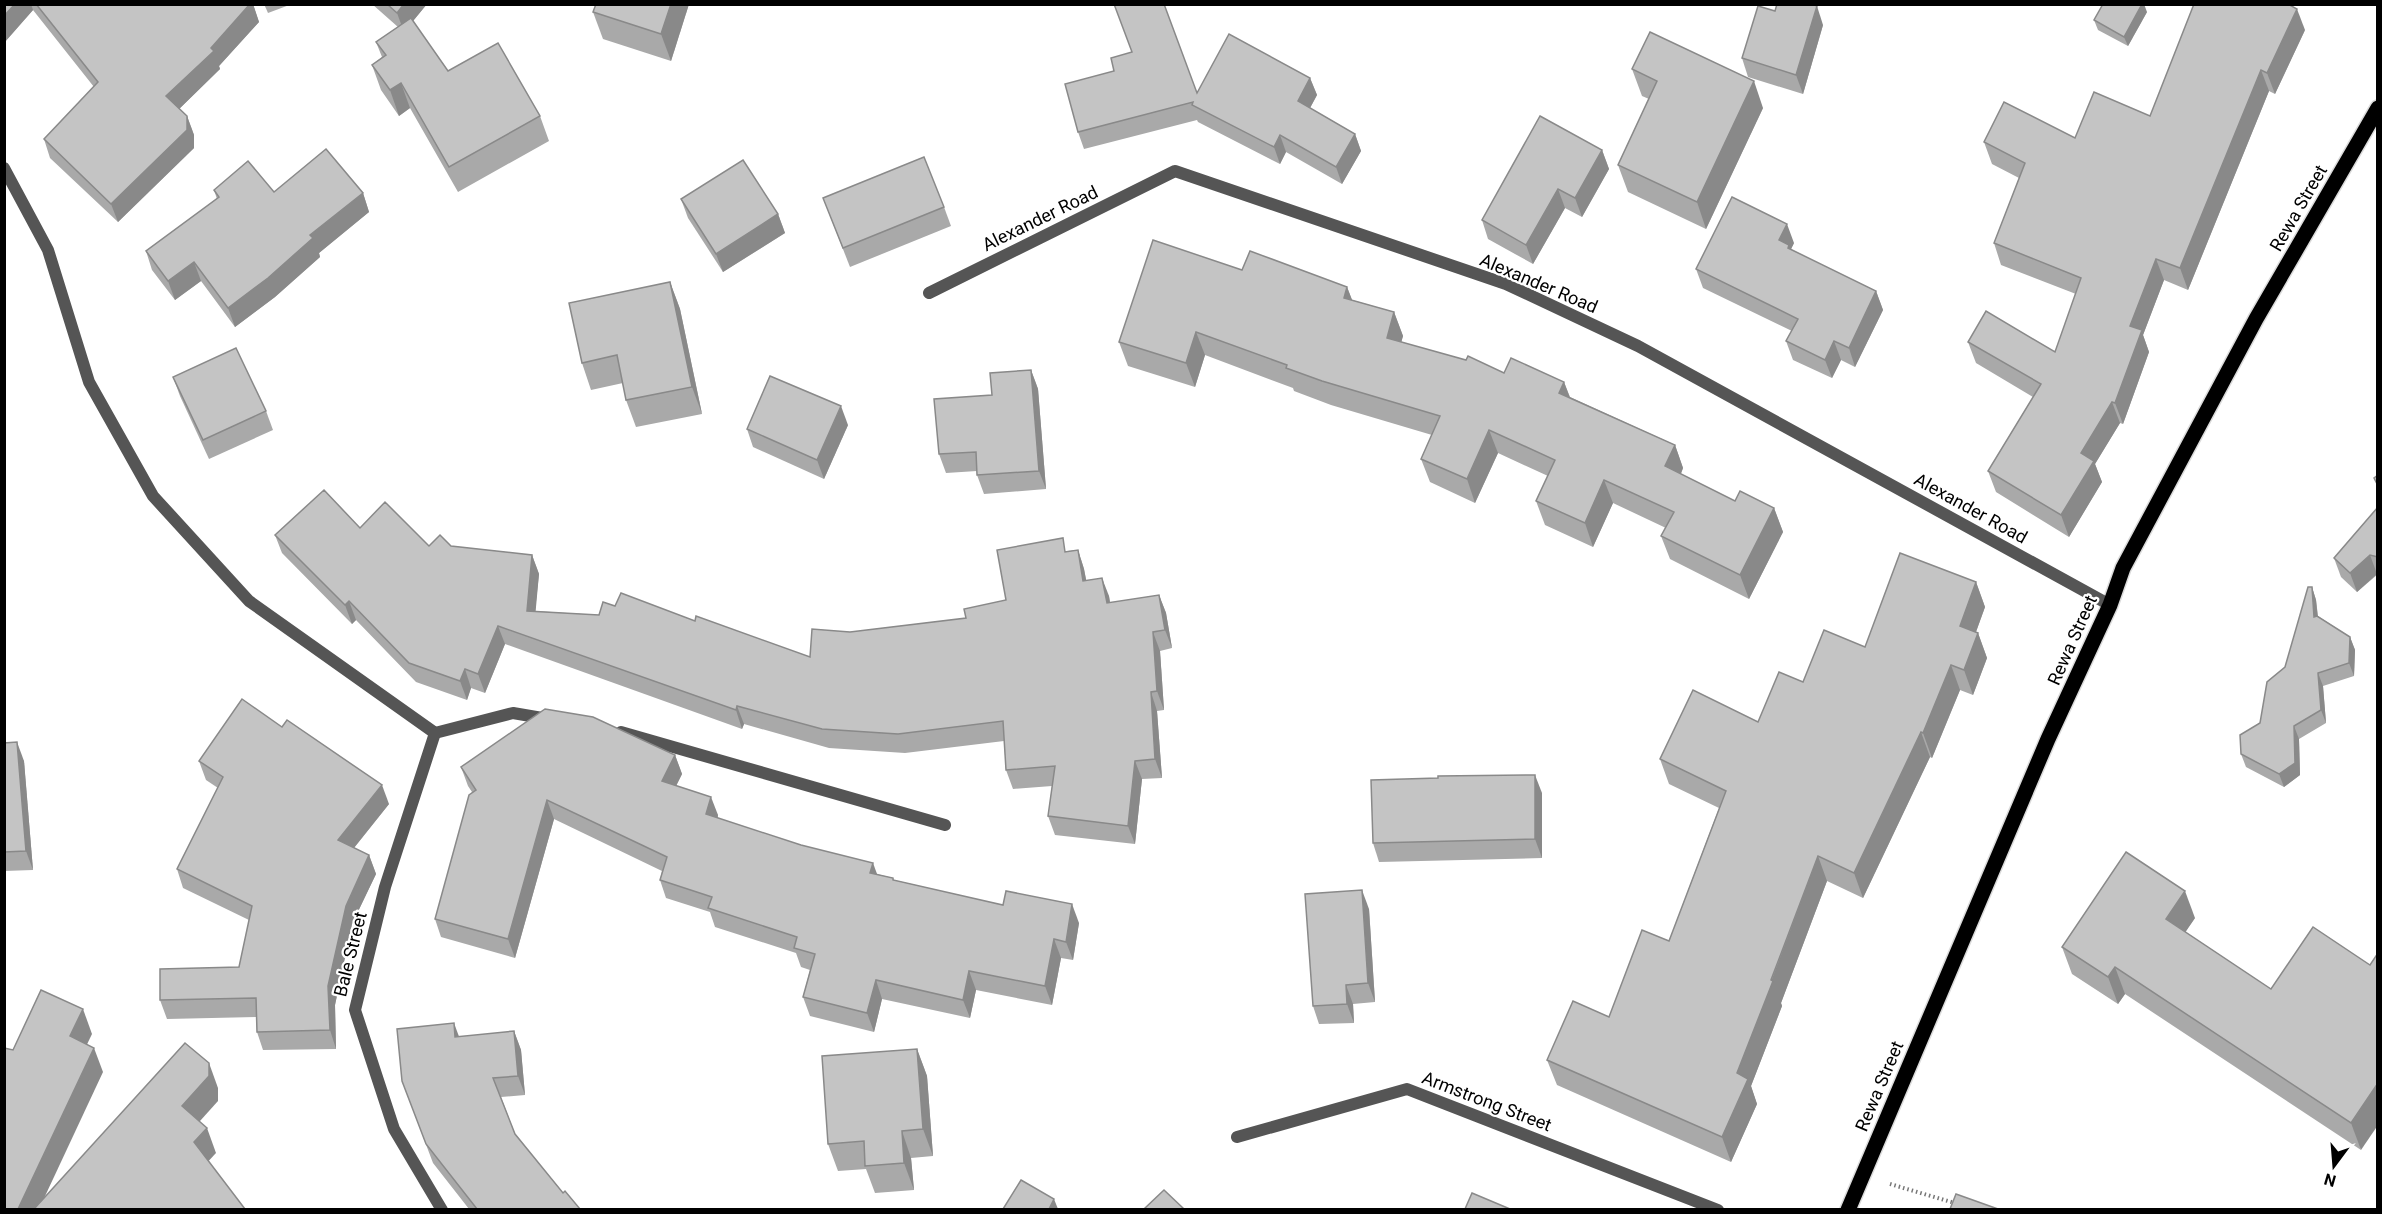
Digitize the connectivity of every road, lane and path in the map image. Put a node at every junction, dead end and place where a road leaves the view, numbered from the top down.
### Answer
1 (2378, 108) edge
2 (4, 168) edge
3 (929, 293) dead end
4 (2110, 605) junction
5 (560, 721) edge
6 (606, 728) edge
7 (435, 733) junction
8 (945, 825) dead end
9 (1237, 1137) dead end
10 (1862, 1176) junction
11 (1968, 1206) edge
12 (442, 1209) edge
13 (1718, 1209) edge
14 (1848, 1209) edge

1 - 4 main road, Rewa Street
2 - 7 street
3 - 4 street, Alexander Road
4 - 10 main road, Rewa Street
5 - 7 street
6 - 8 street
7 - 12 street, Bale Street
9 - 13 street, Armstrong Street
10 - 11 path
10 - 14 main road, Rewa Street

